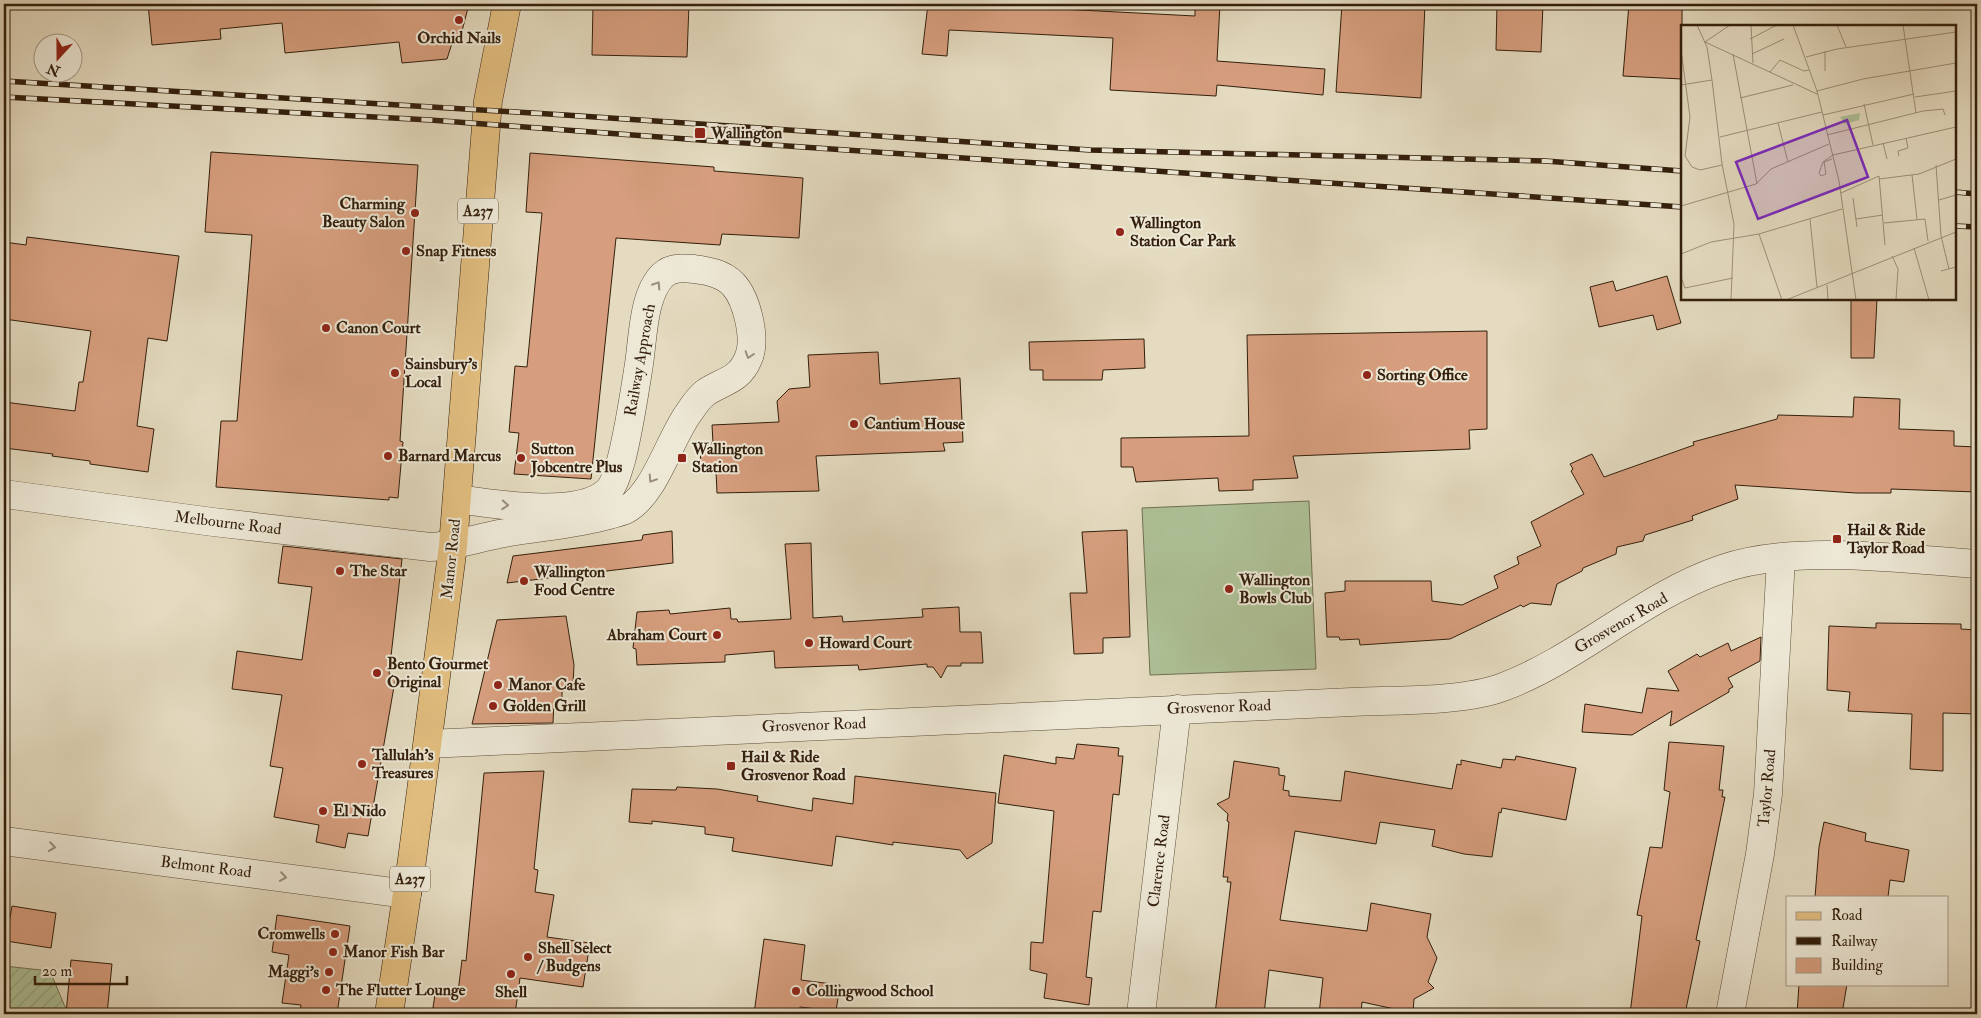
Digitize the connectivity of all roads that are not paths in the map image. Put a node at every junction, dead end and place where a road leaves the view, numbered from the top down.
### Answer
1 (507, 4) edge
2 (4, 494) edge
3 (457, 499) junction
4 (453, 546) junction
5 (1781, 558) junction
6 (1977, 564) edge
7 (1177, 708) junction
8 (428, 744) junction
9 (4, 841) edge
10 (408, 894) junction
11 (389, 1014) edge
12 (1141, 1014) edge
13 (1730, 1014) edge

1 - 3 main road, Manor Road / A237
2 - 4 street, Melbourne Road
3 - 4 main road, Manor Road / A237
3 -> 4 street, Railway Approach
4 - 8 main road, Manor Road / A237
5 - 6 street, Grosvenor Road
5 - 7 street, Grosvenor Road
5 - 13 street, Taylor Road
7 - 8 street, Grosvenor Road
7 - 12 street, Clarence Road
8 - 10 main road, Manor Road / A237
9 -> 10 street, Belmont Road
10 - 11 main road, Manor Road / A237

